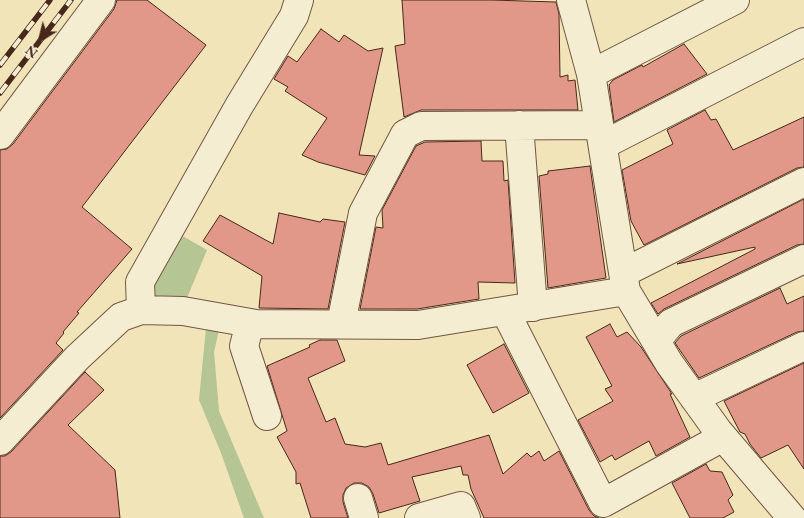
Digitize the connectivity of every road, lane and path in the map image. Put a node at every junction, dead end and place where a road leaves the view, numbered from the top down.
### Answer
1 (101, 0) edge
2 (299, 0) edge
3 (571, 0) edge
4 (735, 0) edge
5 (804, 42) edge
6 (591, 74) junction
7 (518, 125) junction
8 (0, 135) edge
9 (601, 135) junction
10 (804, 182) edge
11 (804, 259) edge
12 (625, 282) junction
13 (533, 307) junction
14 (141, 310) junction
15 (505, 311) junction
16 (250, 323) junction
17 (341, 324) junction
18 (656, 341) junction
19 (804, 346) edge
20 (694, 398) junction
21 (267, 416) dead end
22 (723, 437) junction
23 (0, 441) edge
24 (419, 518) edge
25 (466, 518) edge
26 (792, 518) edge

1 - 8 street
2 - 14 street
3 - 6 street
4 - 6 street
5 - 9 street
6 - 9 street
7 - 9 street
7 - 13 street
7 - 17 street
9 - 12 street
10 - 12 street
11 - 18 street
12 - 13 street
12 - 18 street
13 - 15 street
14 - 16 street
14 - 23 street
15 - 17 street
15 - 22 street
16 - 17 street
16 - 21 street
18 - 20 street
19 - 20 street
20 - 22 street
22 - 26 street
24 - 25 street

